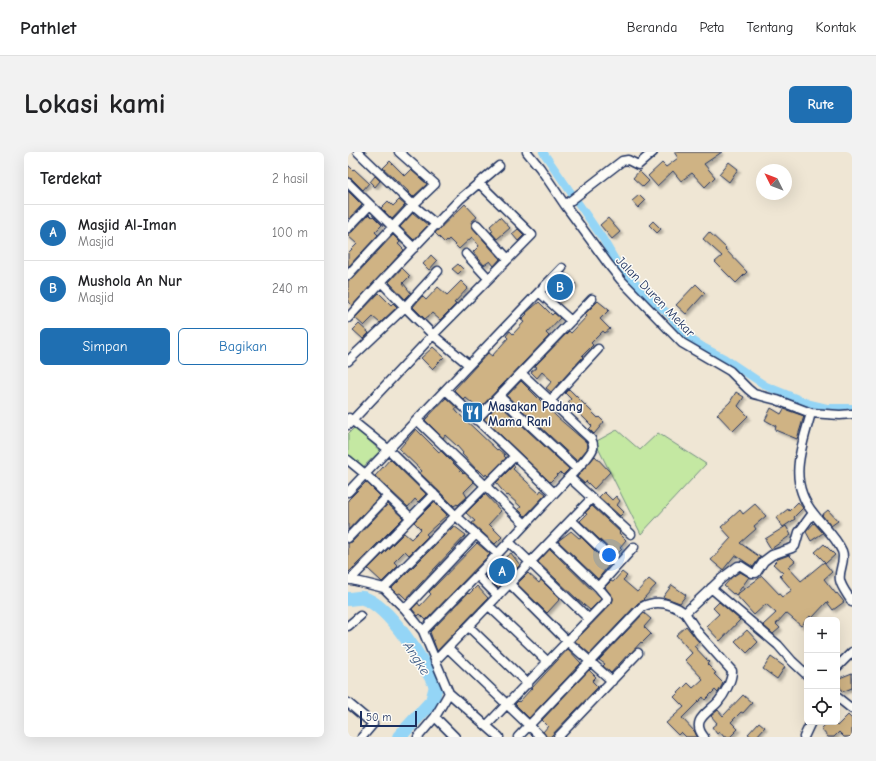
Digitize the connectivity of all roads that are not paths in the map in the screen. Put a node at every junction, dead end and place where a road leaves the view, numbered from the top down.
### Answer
1 (358, 152) edge
2 (399, 152) edge
3 (527, 152) edge
4 (653, 152) edge
5 (499, 166) dead end
6 (348, 183) edge
7 (479, 183) junction
8 (572, 200) junction
9 (370, 205) junction
10 (413, 205) junction
11 (436, 225) junction
12 (477, 225) dead end
13 (348, 227) edge
14 (392, 227) junction
15 (414, 248) junction
16 (466, 254) dead end
17 (508, 259) junction
18 (562, 268) dead end
19 (438, 270) dead end
20 (348, 275) edge
21 (488, 278) junction
22 (380, 282) junction
23 (539, 292) junction
24 (592, 299) dead end
25 (405, 307) junction
26 (350, 313) edge
27 (571, 321) junction
28 (433, 334) junction
29 (598, 349) dead end
30 (348, 361) edge
31 (469, 365) junction
32 (521, 373) junction
33 (446, 390) junction
34 (499, 396) junction
35 (550, 401) junction
36 (811, 413) junction
37 (852, 414) edge
38 (417, 420) junction
39 (476, 420) junction
40 (349, 421) edge
41 (389, 450) junction
42 (515, 456) junction
43 (348, 460) edge
44 (577, 469) junction
45 (365, 474) junction
46 (569, 477) junction
47 (486, 486) junction
48 (348, 492) edge
49 (554, 493) junction
50 (434, 494) junction
51 (388, 496) junction
52 (592, 498) junction
53 (813, 513) junction
54 (456, 516) junction
55 (410, 517) junction
56 (572, 520) junction
57 (525, 524) junction
58 (476, 534) junction
59 (631, 534) dead end
60 (348, 538) edge
61 (509, 542) junction
62 (551, 542) junction
63 (634, 546) dead end
64 (498, 554) junction
65 (530, 563) junction
66 (618, 564) junction
67 (477, 576) junction
68 (349, 580) edge
69 (510, 584) junction
70 (598, 587) junction
71 (384, 588) junction
72 (711, 588) junction
73 (498, 596) junction
74 (852, 602) edge
75 (489, 606) junction
76 (405, 609) junction
77 (685, 613) junction
78 (360, 616) dead end
79 (589, 619) junction
80 (348, 626) edge
81 (469, 627) junction
82 (423, 631) junction
83 (567, 641) junction
84 (448, 648) junction
85 (852, 652) edge
86 (638, 653) dead end
87 (436, 661) junction
88 (590, 661) junction
89 (548, 662) junction
90 (840, 664) edge
91 (804, 672) edge
92 (612, 681) junction
93 (528, 684) junction
94 (449, 693) junction
95 (840, 699) edge
96 (348, 704) edge
97 (506, 705) junction
98 (852, 708) edge
99 (435, 717) junction
100 (487, 725) junction
101 (810, 725) edge
102 (529, 726) junction
103 (362, 737) edge
104 (418, 737) edge
105 (455, 737) edge
106 (499, 737) edge
107 (518, 737) edge
108 (541, 737) edge
109 (558, 737) edge
110 (704, 737) edge
111 (804, 737) edge

1 - 10 street
2 - 10 street
3 - 8 street, Jalan Duren Mekar
4 - 8 street
5 - 7 street
6 - 9 street
7 - 11 street
7 - 17 street
8 - 36 street, Jalan Duren Mekar
9 - 13 street
9 - 14 street
10 - 11 street
10 - 14 street
11 - 15 street
12 - 17 street
14 - 15 street
14 - 20 street
15 - 22 street
16 - 21 street
17 - 21 street
18 - 23 street
19 - 25 street
21 - 28 street
22 - 25 street
22 - 26 street
23 - 27 street
23 - 31 street
24 - 27 street
25 - 28 street
25 - 30 street
27 - 32 street
28 - 31 street
28 - 40 street
29 - 35 street
31 - 33 street
32 - 34 street
32 - 35 street
33 - 38 street
33 - 39 street
34 - 39 street
34 - 44 street
35 - 44 street
36 - 37 street, Jalan Duren Mekar
36 - 53 street
38 - 41 street
38 - 47 street
39 - 42 street
40 - 41 street
41 - 45 street
41 - 50 street
42 - 47 street
42 - 49 street
43 - 45 street
44 - 46 street
45 - 48 street
45 - 51 street
46 - 49 street
46 - 52 street
47 - 54 street
47 - 57 street
49 - 57 street
50 - 54 street
50 - 55 street
51 - 55 street
51 - 60 street
52 - 56 street
52 - 59 street
53 - 72 street
53 - 74 street
54 - 58 street
54 - 71 street
55 - 68 street
56 - 62 street
56 - 66 street
57 - 61 street
58 - 64 street
58 - 76 street
61 - 64 street
61 - 65 street
62 - 65 street
62 - 70 street
63 - 66 street
64 - 67 street
65 - 69 street
65 - 79 street
66 - 70 street
67 - 73 street
67 - 82 street
68 - 71 street
69 - 73 street
69 - 83 street
70 - 79 street
71 - 76 street
72 - 77 street
72 - 91 street
73 - 75 street
75 - 81 street
75 - 89 street
76 - 82 street
77 - 88 street
77 - 110 street
78 - 80 street
79 - 83 street
81 - 84 street
81 - 93 street
82 - 87 street
83 - 88 street
83 - 89 street
84 - 87 street
84 - 97 street
85 - 90 street
86 - 92 street
87 - 94 street
88 - 92 street
88 - 102 street
89 - 93 street
92 - 109 street
93 - 97 street
94 - 99 street
94 - 100 street
95 - 98 street
96 - 103 street
97 - 100 street
97 - 102 street
99 - 104 street
99 - 105 street
100 - 106 street
101 - 111 street
102 - 107 street
102 - 108 street

